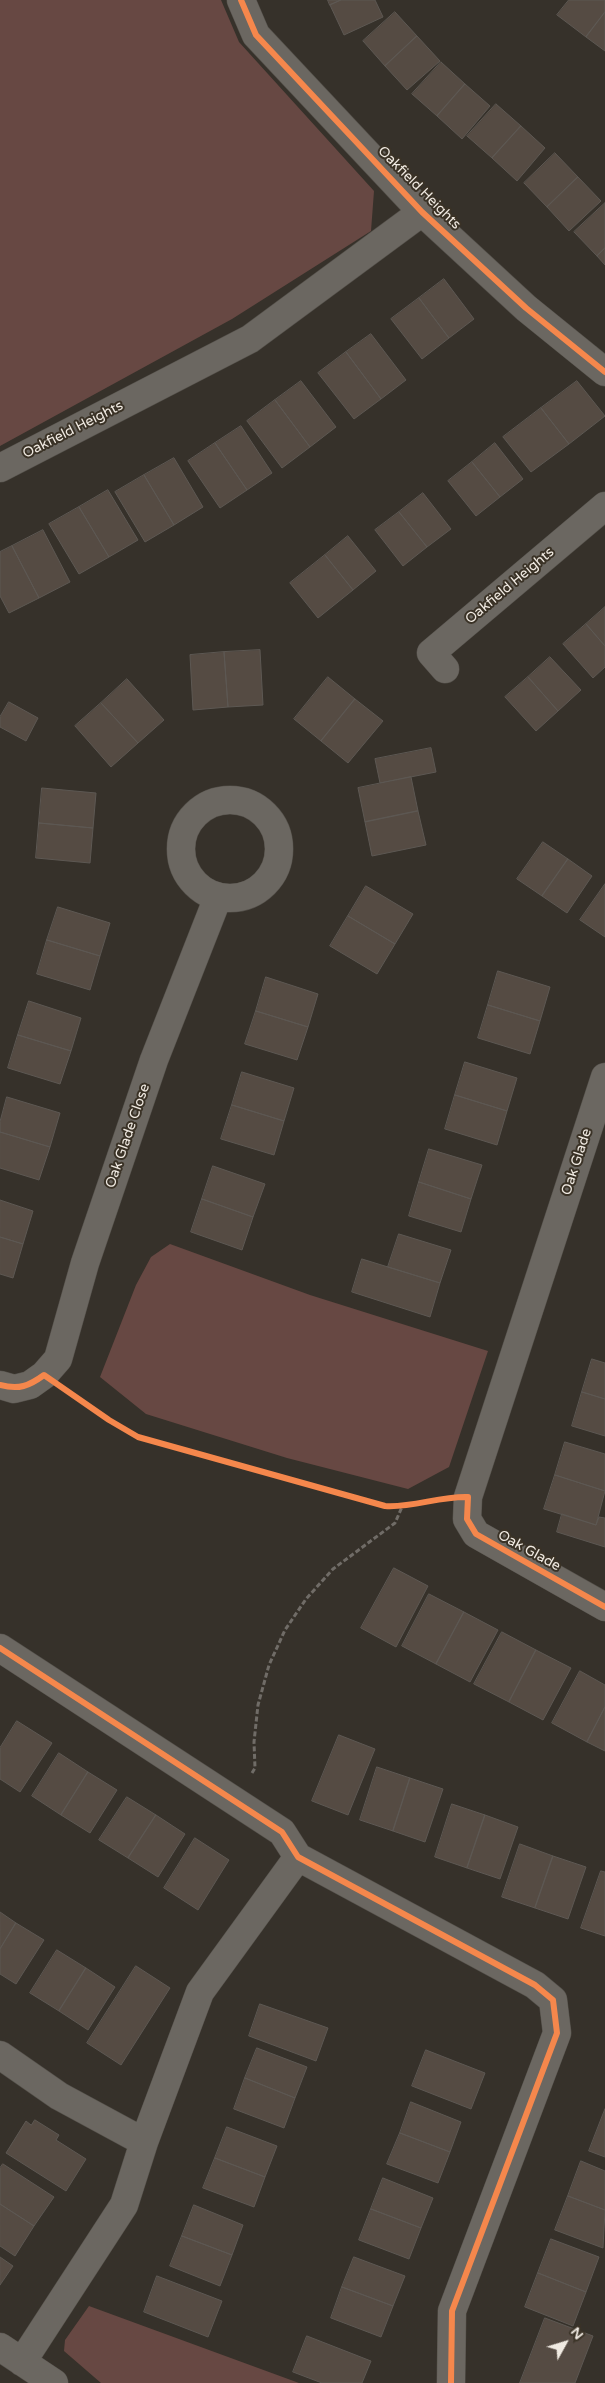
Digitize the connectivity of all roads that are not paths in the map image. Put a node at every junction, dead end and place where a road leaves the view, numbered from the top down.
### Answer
1 (241, 0) edge
2 (422, 212) junction
3 (605, 372) edge
4 (0, 468) edge
5 (605, 506) edge
6 (445, 669) dead end
7 (218, 897) dead end
8 (605, 1077) edge
9 (0, 1386) edge
10 (605, 1607) edge
11 (0, 1648) edge
12 (298, 1857) junction
13 (0, 2055) edge
14 (144, 2142) junction
15 (11, 2354) edge
16 (54, 2383) edge
17 (450, 2383) edge

1 - 2 street, Oakfield Heights
2 - 3 street, Oakfield Heights
2 - 4 street, Oakfield Heights
5 - 6 street, Oakfield Heights
7 - 9 street, Oak Glade Close
8 - 10 street, Oak Glade
11 - 12 street
12 - 14 street
12 - 17 street
13 - 14 street
14 - 15 street
15 - 16 street

